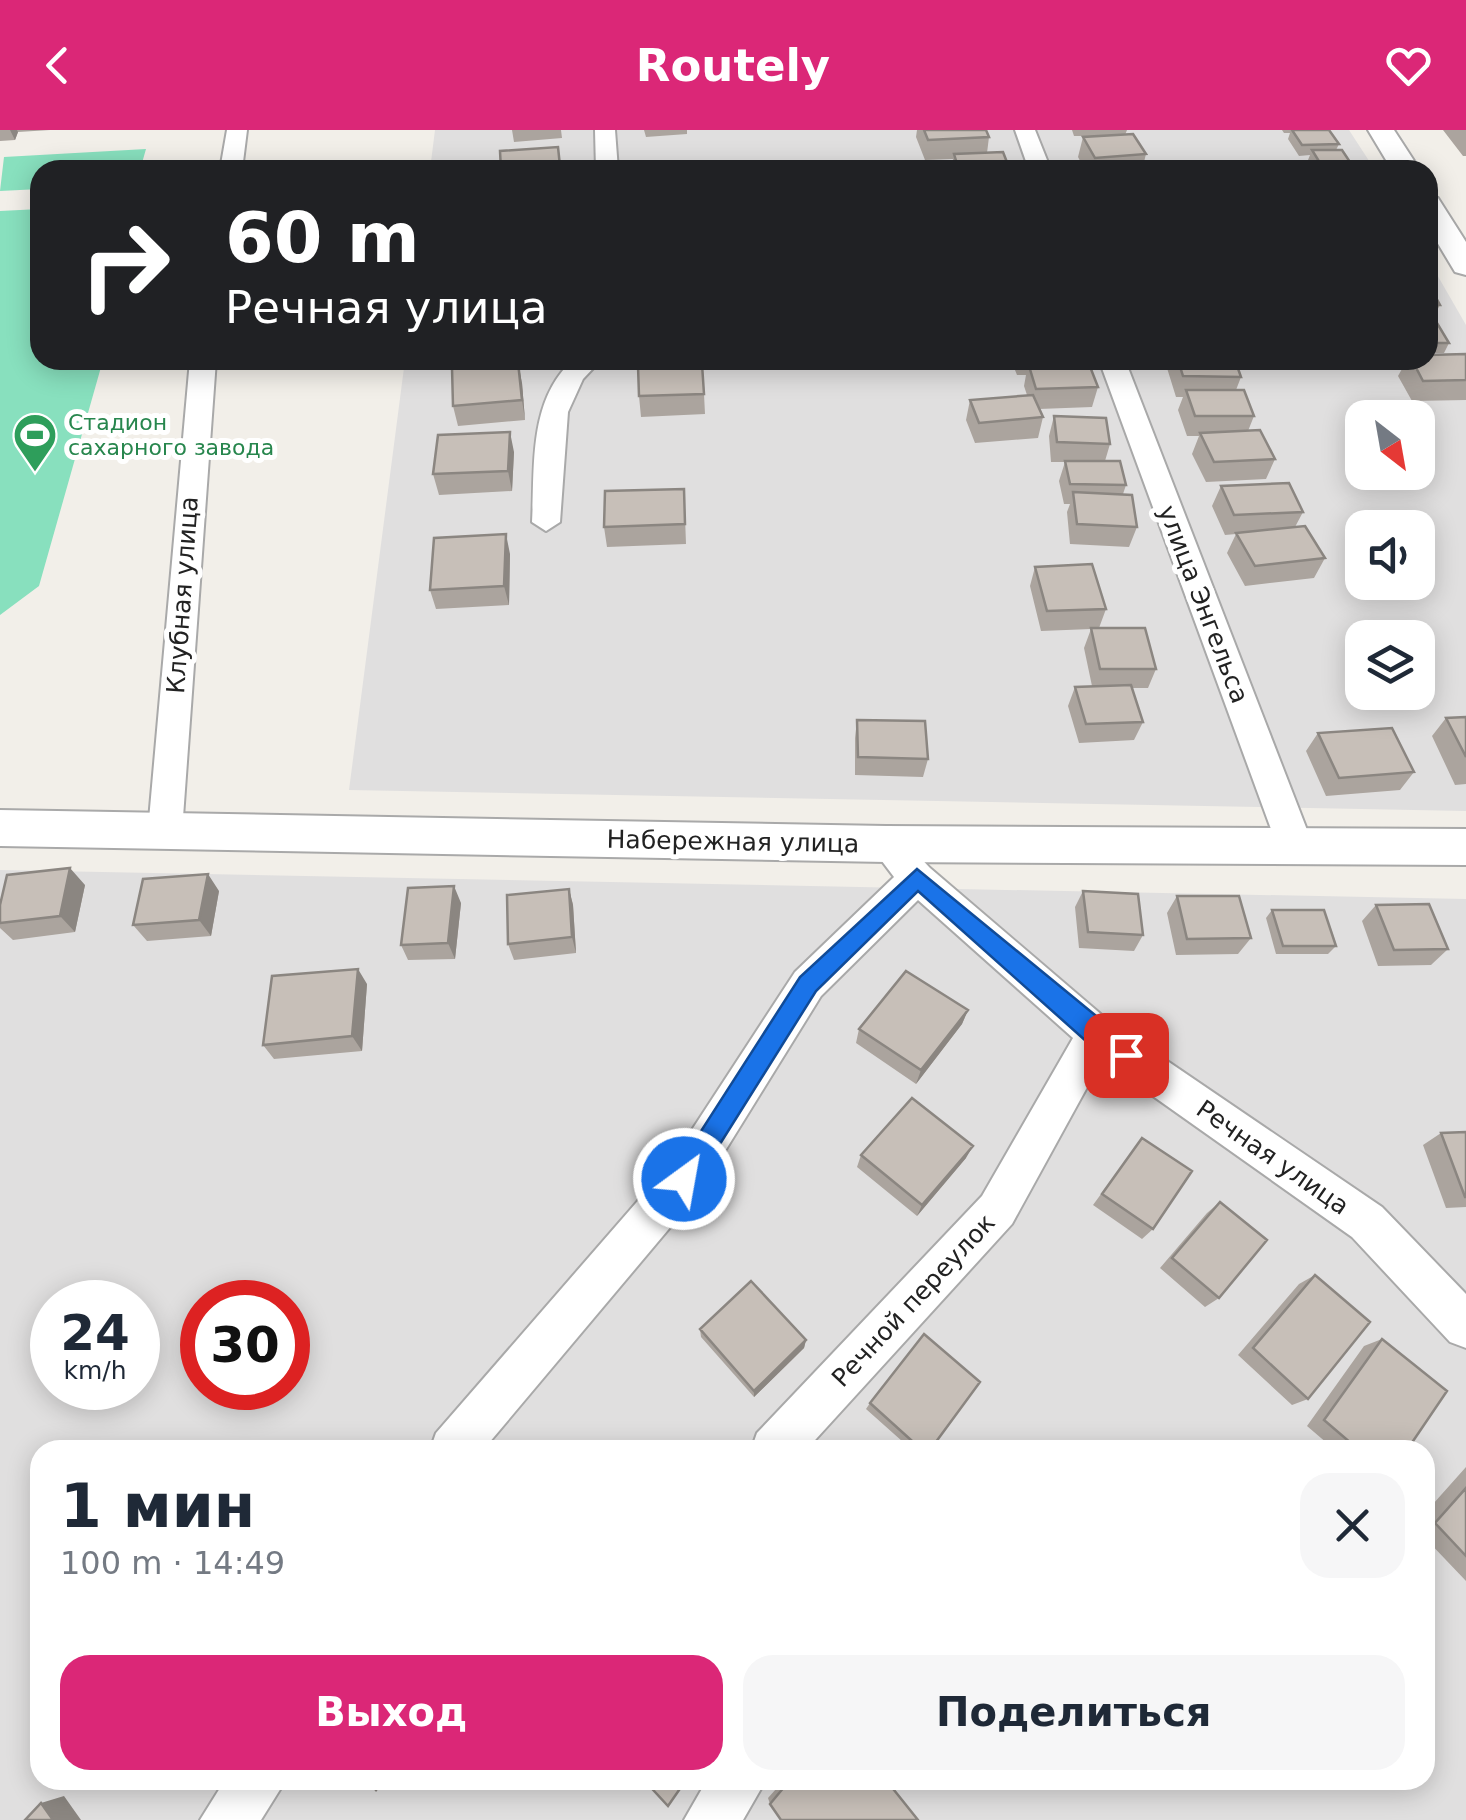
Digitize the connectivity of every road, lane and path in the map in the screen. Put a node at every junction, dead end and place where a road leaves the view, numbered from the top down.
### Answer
1 (237, 130) edge
2 (605, 130) edge
3 (1024, 130) edge
4 (1381, 130) edge
5 (232, 160) edge
6 (606, 160) edge
7 (1036, 160) edge
8 (1400, 160) edge
9 (1438, 220) edge
10 (1466, 266) edge
11 (202, 370) edge
12 (572, 370) edge
13 (1116, 370) edge
14 (546, 522) dead end
15 (0, 828) edge
16 (165, 831) junction
17 (886, 844) junction
18 (1466, 847) edge
19 (1296, 848) junction
20 (917, 878) junction
21 (1096, 1034) junction
22 (1466, 1326) edge
23 (462, 1440) edge
24 (783, 1440) edge
25 (251, 1790) edge
26 (732, 1790) edge
27 (227, 1820) edge
28 (712, 1820) edge

1 - 5 street
2 - 6 street
3 - 7 street
4 - 8 street
9 - 10 street
11 - 16 street, Клубная улица
12 - 14 street
13 - 19 street, улица Энгельса
15 - 16 street, Набережная улица
16 - 17 street, Набережная улица
17 - 19 street, Набережная улица
17 - 20 street, Речная улица
18 - 19 street, Набережная улица
20 - 21 street, Речная улица
20 - 23 street
21 - 22 street, Речная улица
21 - 24 street, Речной переулок
25 - 27 street
26 - 28 street

